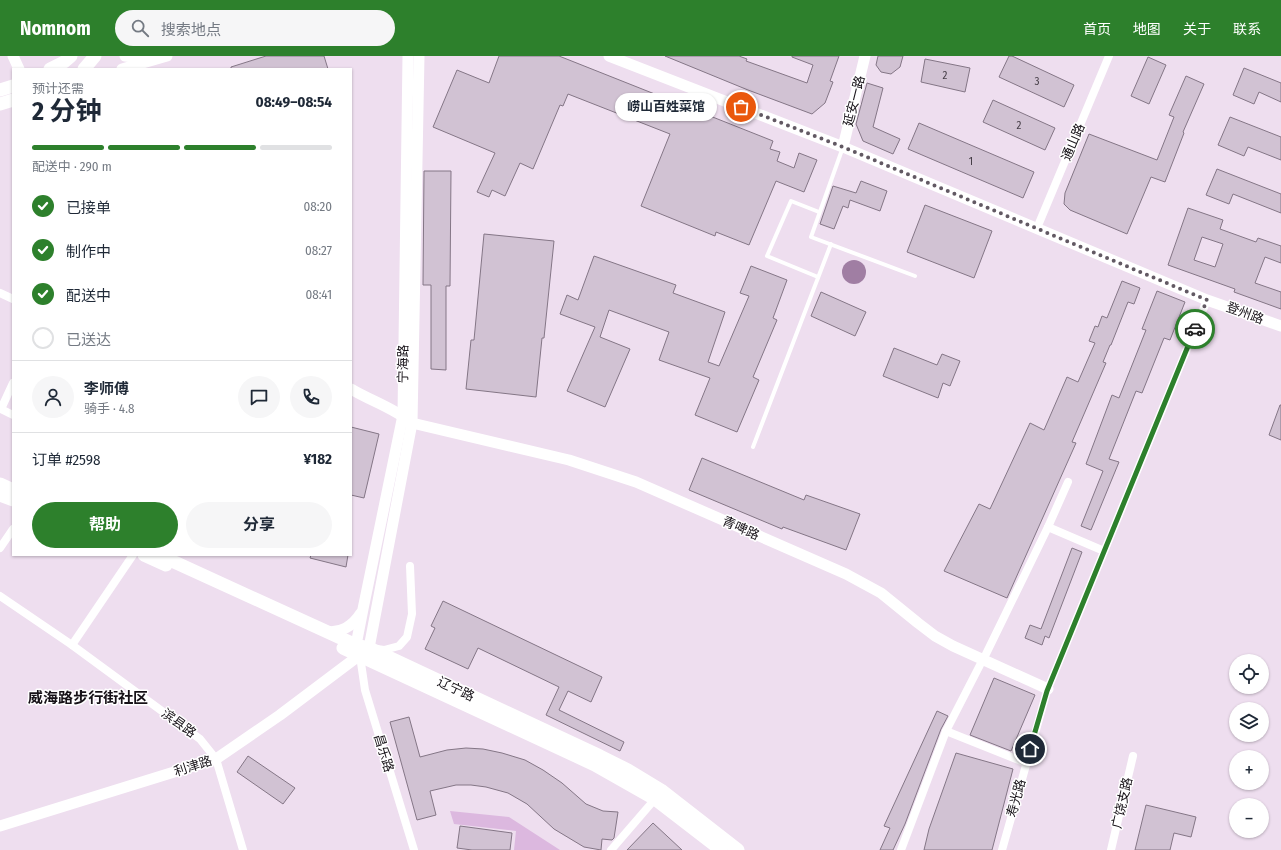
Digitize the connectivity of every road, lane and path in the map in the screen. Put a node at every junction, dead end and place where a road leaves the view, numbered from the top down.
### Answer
1 (13, 56) edge
2 (71, 56) edge
3 (95, 56) edge
4 (125, 56) edge
5 (408, 56) edge
6 (420, 56) edge
7 (609, 56) edge
8 (865, 56) edge
9 (1110, 56) edge
10 (164, 57) edge
11 (19, 68) edge
12 (52, 68) edge
13 (85, 68) edge
14 (126, 68) edge
15 (12, 86) edge
16 (0, 90) edge
17 (12, 100) edge
18 (0, 104) edge
19 (843, 147) junction
20 (819, 212) junction
21 (1038, 228) junction
22 (831, 244) junction
23 (915, 276) dead end
24 (818, 277) junction
25 (0, 293) edge
26 (12, 299) edge
27 (1207, 300) junction
28 (1281, 326) edge
29 (12, 385) edge
30 (352, 390) edge
31 (12, 414) edge
32 (402, 415) junction
33 (412, 423) junction
34 (753, 447) dead end
35 (1068, 482) dead end
36 (0, 484) edge
37 (10, 495) edge
38 (1048, 527) junction
39 (12, 530) edge
40 (0, 548) edge
41 (1104, 551) junction
42 (132, 556) edge
43 (146, 556) edge
44 (161, 556) edge
45 (410, 566) dead end
46 (0, 596) edge
47 (363, 609) junction
48 (322, 630) junction
49 (72, 645) junction
50 (361, 650) junction
51 (986, 654) dead end
52 (980, 665) dead end
53 (1048, 689) junction
54 (946, 732) junction
55 (1133, 756) dead end
56 (216, 760) junction
57 (1026, 763) junction
58 (655, 799) junction
59 (0, 826) edge
60 (243, 850) edge
61 (414, 850) edge
62 (611, 850) edge
63 (721, 850) edge
64 (738, 850) edge
65 (901, 850) edge
66 (1002, 850) edge
67 (1111, 850) edge

1 - 11 street
2 - 12 main road
3 - 13 main road
4 - 10 street
5 - 32 street, 宁海路
6 - 33 street, 宁海路
7 - 19 street, 登州路
8 - 19 street, 延安一路
9 - 21 street, 通山路
10 - 14 street
15 - 16 main road
17 - 18 main road
19 - 20 lane
19 - 21 street, 登州路
20 - 22 lane
20 - 24 lane
21 - 27 street, 登州路
22 - 23 lane
22 - 24 lane
24 - 34 lane
25 - 26 street
27 - 28 street, 登州路
27 - 41 street, 寿光路
29 - 31 street
30 - 32 street
32 - 33 street
32 - 47 street, 宁海路
33 - 50 street, 宁海路
33 - 53 street, 青啤路
35 - 38 street
36 - 37 main road
38 - 41 street
38 - 51 street
39 - 40 street
41 - 53 street, 寿光路
42 - 49 street
43 - 50 main road, 辽宁路
44 - 48 main road, 辽宁路
45 - 50 street
46 - 49 street, 滨县路
47 - 48 street
47 - 50 street, 宁海路
48 - 50 main road, 辽宁路
49 - 56 street, 滨县路
50 - 56 street, 利津路
50 - 58 main road, 辽宁路
50 - 61 street, 昌乐路
50 - 64 main road, 辽宁路
52 - 54 street
53 - 57 street, 寿光路
54 - 57 street
54 - 65 street
55 - 67 street, 广饶支路
56 - 59 street, 利津路
56 - 60 street, 滨县路
57 - 66 street, 寿光路
58 - 62 street
58 - 63 main road, 辽宁路

